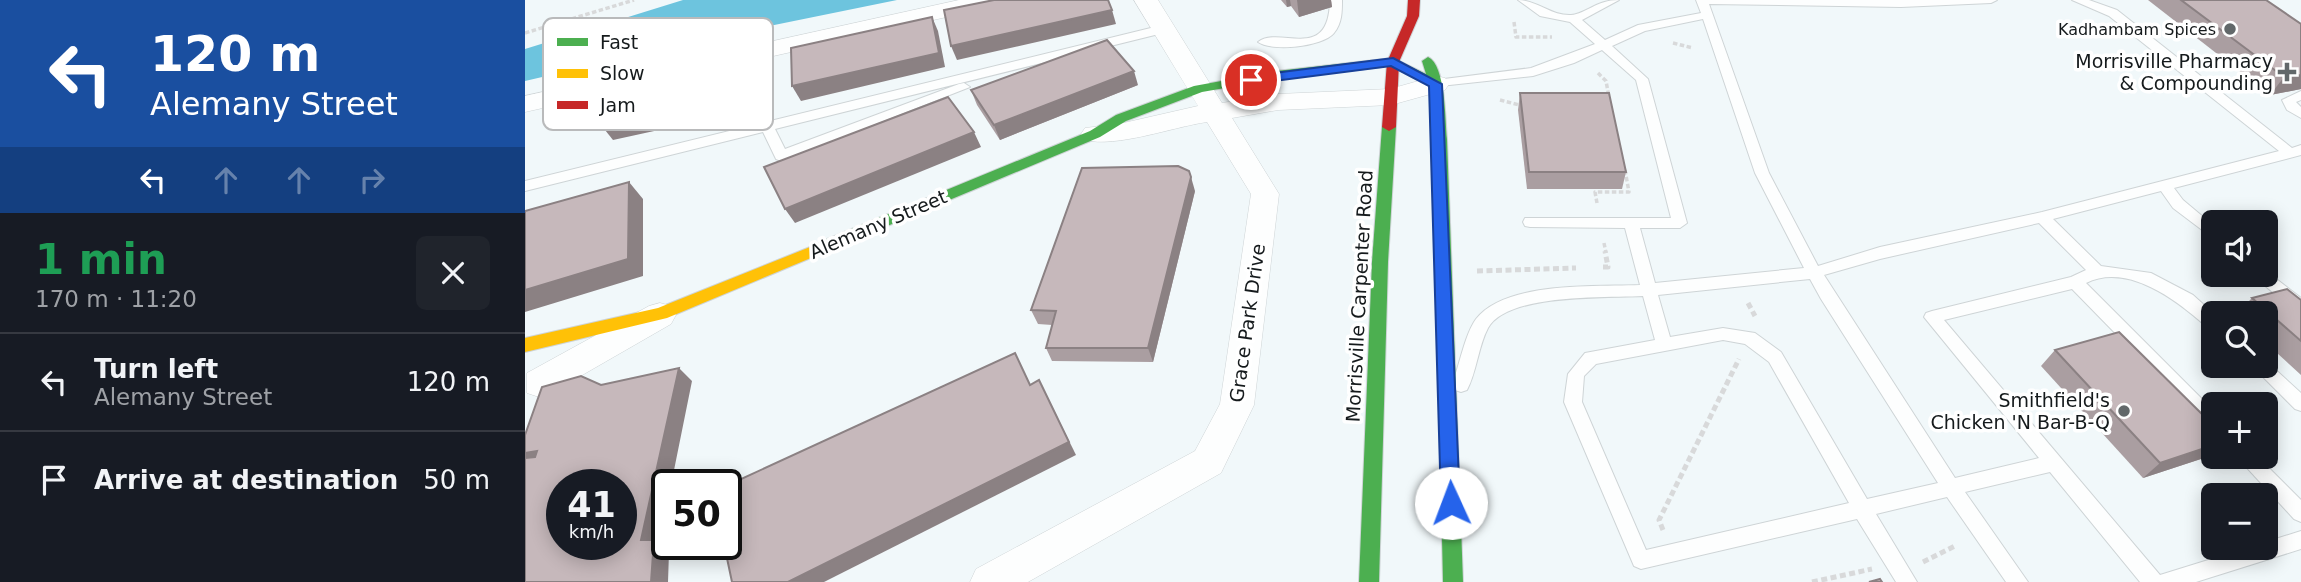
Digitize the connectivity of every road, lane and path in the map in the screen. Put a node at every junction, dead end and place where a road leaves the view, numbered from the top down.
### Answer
1 (633, 0) edge
2 (991, 0) edge
3 (1146, 0) edge
4 (1336, 0) edge
5 (1524, 0) edge
6 (1542, 0) edge
7 (1613, 0) edge
8 (1991, 0) edge
9 (2078, 0) edge
10 (1704, 5) edge
11 (1413, 8) edge
12 (1544, 13) junction
13 (574, 18) edge
14 (1574, 19) junction
15 (1514, 22) dead end
16 (543, 28) edge
17 (1163, 29) junction
18 (525, 33) edge
19 (1557, 37) dead end
20 (1264, 42) dead end
21 (1668, 43) dead end
22 (1604, 46) junction
23 (1693, 48) dead end
24 (773, 49) edge
25 (1393, 62) junction
26 (1026, 64) junction
27 (1436, 84) junction
28 (2301, 94) edge
29 (1391, 97) junction
30 (543, 100) edge
31 (1206, 100) junction
32 (1500, 100) dead end
33 (525, 104) edge
34 (1525, 106) edge
35 (2301, 114) edge
36 (773, 125) edge
37 (751, 130) edge
38 (769, 130) edge
39 (1095, 134) joint
40 (2296, 151) edge
41 (2164, 185) junction
42 (525, 186) edge
43 (2042, 217) junction
44 (1530, 222) dead end
45 (1631, 223) junction
46 (2201, 223) edge
47 (2097, 271) junction
48 (1813, 273) junction
49 (2075, 282) junction
50 (2277, 287) edge
51 (1648, 290) junction
52 (1748, 303) dead end
53 (2301, 307) edge
54 (2201, 312) edge
55 (661, 314) junction
56 (1749, 338) junction
57 (1664, 344) junction
58 (527, 346) edge
59 (2273, 378) edge
60 (532, 391) edge
61 (2301, 404) edge
62 (2201, 410) edge
63 (1448, 424) junction
64 (2053, 463) junction
65 (2258, 469) edge
66 (1952, 489) junction
67 (1862, 509) junction
68 (2301, 513) edge
69 (2301, 540) edge
70 (1673, 553) junction
71 (990, 582) edge
72 (1369, 582) edge
73 (1453, 582) edge
74 (1907, 582) edge
75 (2018, 582) edge
76 (2153, 582) edge
77 (2166, 582) edge

1 - 13 path
2 - 24 street
3 - 17 street
4 - 20 lane
5 - 12 lane
6 - 12 lane
7 - 14 lane
8 - 10 lane
9 - 40 lane
10 - 22 lane
10 - 48 lane
11 - 25 main road, Morrisville Carpenter Road
11 - 27 main road, Morrisville Carpenter Road
12 - 14 lane
14 - 22 lane
15 - 19 path
16 - 18 path
17 - 26 lane
17 - 31 street
21 - 23 path
22 - 27 lane
22 - 45 lane
25 - 27 main road
25 - 29 main road, Morrisville Carpenter Road
25 - 31 main road, Alemany Street
26 - 36 lane
26 - 38 lane
27 - 29 street, Alemany Street
27 - 63 main road, Morrisville Carpenter Road
28 - 35 lane
29 - 31 street, Alemany Street
29 - 72 main road, Morrisville Carpenter Road
30 - 33 street
31 - 39 street, Alemany Street
31 - 71 street, Grace Park Drive
32 - 34 path
37 - 42 lane
39 - 55 main road, Alemany Street
40 - 41 lane
41 - 43 lane
41 - 46 lane
43 - 47 lane
43 - 48 lane
44 - 45 lane
45 - 51 lane
47 - 49 lane
47 - 54 lane
48 - 51 lane
48 - 66 lane
49 - 62 lane
49 - 64 lane
50 - 53 lane
51 - 57 lane
51 - 63 lane
52 - 56 path
55 - 58 main road, Alemany Street
55 - 60 street, Alemany Street
56 - 57 lane
56 - 67 lane
56 - 70 path
57 - 70 lane
58 - 60 street
59 - 61 lane
63 - 73 main road, Morrisville Carpenter Road
64 - 66 lane
64 - 76 lane
65 - 68 lane
66 - 67 lane
66 - 75 lane
67 - 70 lane
67 - 74 lane
69 - 77 lane

